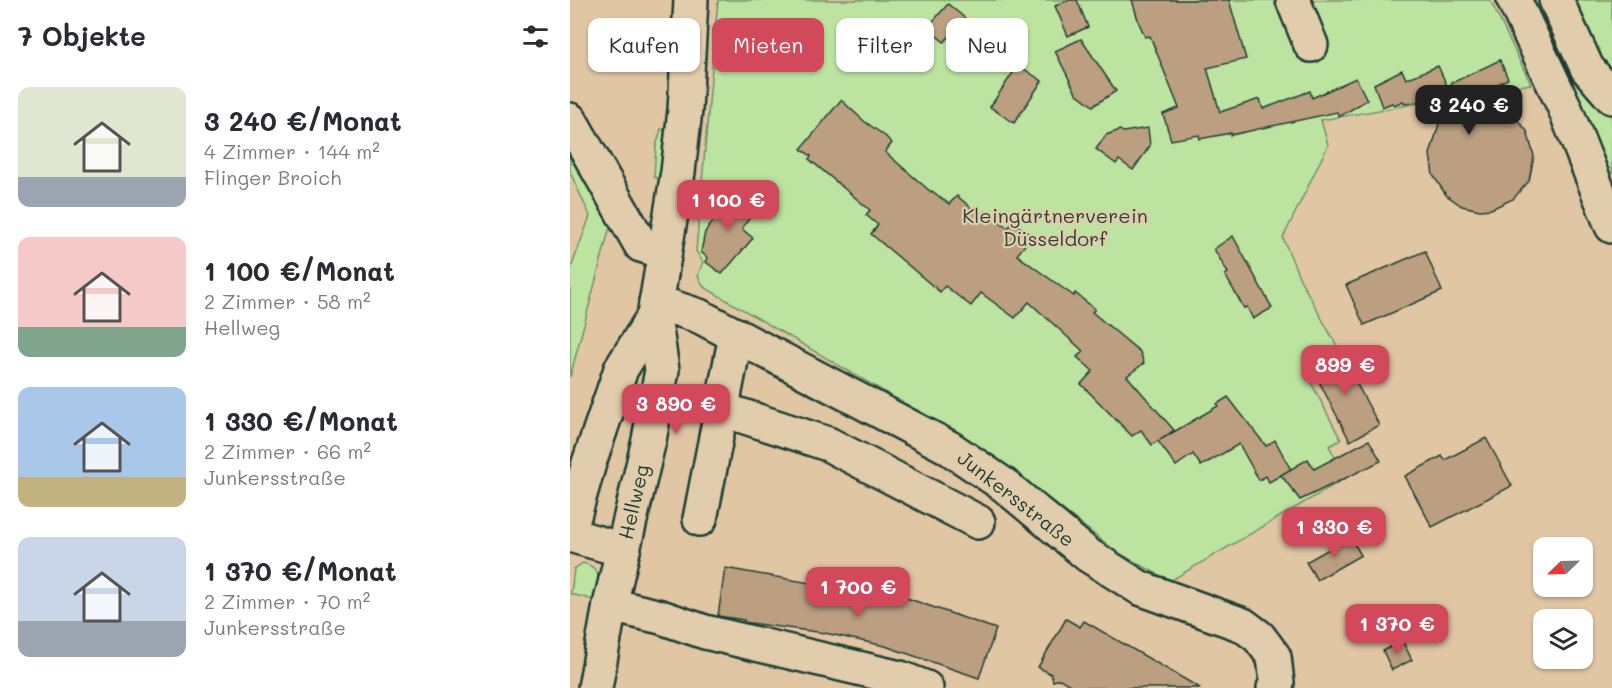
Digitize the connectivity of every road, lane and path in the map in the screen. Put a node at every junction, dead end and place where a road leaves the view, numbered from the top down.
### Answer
1 (691, 0) edge
2 (1293, 0) edge
3 (1556, 0) edge
4 (1517, 1) edge
5 (1311, 45) dead end
6 (1612, 97) edge
7 (570, 120) edge
8 (1612, 226) edge
9 (664, 252) junction
10 (655, 309) junction
11 (736, 335) junction
12 (722, 409) junction
13 (700, 519) dead end
14 (978, 522) dead end
15 (570, 530) edge
16 (570, 535) edge
17 (623, 550) junction
18 (610, 605) junction
19 (595, 688) edge
20 (926, 688) edge
21 (1274, 688) edge

1 - 9 street, Hellweg
2 - 5 street
3 - 6 street
4 - 8 street
7 - 9 street
9 - 10 street, Hellweg
10 - 11 street, Junkersstraße
10 - 15 street, Hellweg
10 - 17 street, Hellweg
11 - 12 street
11 - 21 street, Junkersstraße
12 - 13 street
12 - 14 street
16 - 17 street
17 - 18 street, Hellweg
18 - 19 street, Hellweg
18 - 20 street

